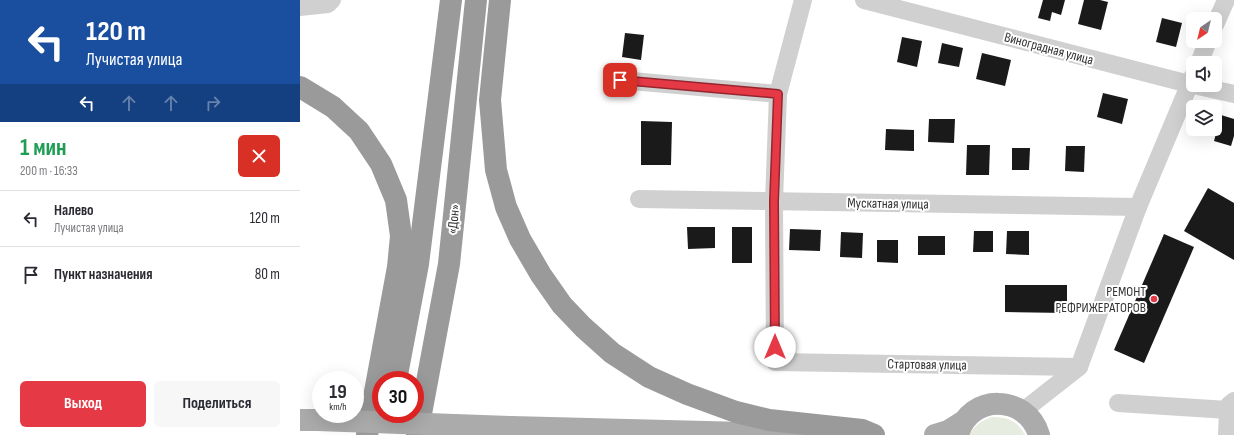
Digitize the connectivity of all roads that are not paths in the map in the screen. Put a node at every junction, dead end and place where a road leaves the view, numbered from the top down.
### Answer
1 (332, 0) edge
2 (451, 0) edge
3 (476, 0) edge
4 (500, 0) edge
5 (803, 0) edge
6 (864, 0) edge
7 (1226, 0) edge
8 (300, 7) edge
9 (1221, 12) edge
10 (1186, 79) edge
11 (620, 80) dead end
12 (300, 87) edge
13 (1222, 90) edge
14 (1186, 92) edge
15 (778, 94) junction
16 (1234, 94) edge
17 (639, 199) dead end
18 (774, 201) junction
19 (1138, 207) junction
20 (1079, 367) junction
21 (398, 371) edge
22 (1118, 403) dead end
23 (1231, 406) edge
24 (308, 420) edge
25 (1031, 421) edge
26 (388, 423) edge
27 (961, 428) edge
28 (367, 435) edge
29 (386, 435) edge
30 (417, 435) edge
31 (831, 435) edge
32 (874, 435) edge
33 (935, 435) edge
34 (1054, 435) edge
35 (1227, 435) edge

1 - 8 street
2 - 21 highway, «Дон»
3 - 30 highway, «Дон»
4 - 32 highway
5 - 15 street
6 - 10 street, Виноградная улица
7 - 9 street
11 - 15 street
12 - 28 highway
13 - 16 street, Виноградная улица
14 - 19 street
15 - 18 street
17 - 18 street, Мускатная улица
18 - 19 street, Мускатная улица
18 - 20 street, Стартовая улица
19 - 20 street
20 - 25 street
22 - 23 street
23 - 35 street
24 - 31 main road, bridge
25 - 27 main road
25 - 34 main road
26 - 29 highway
27 - 33 main road

